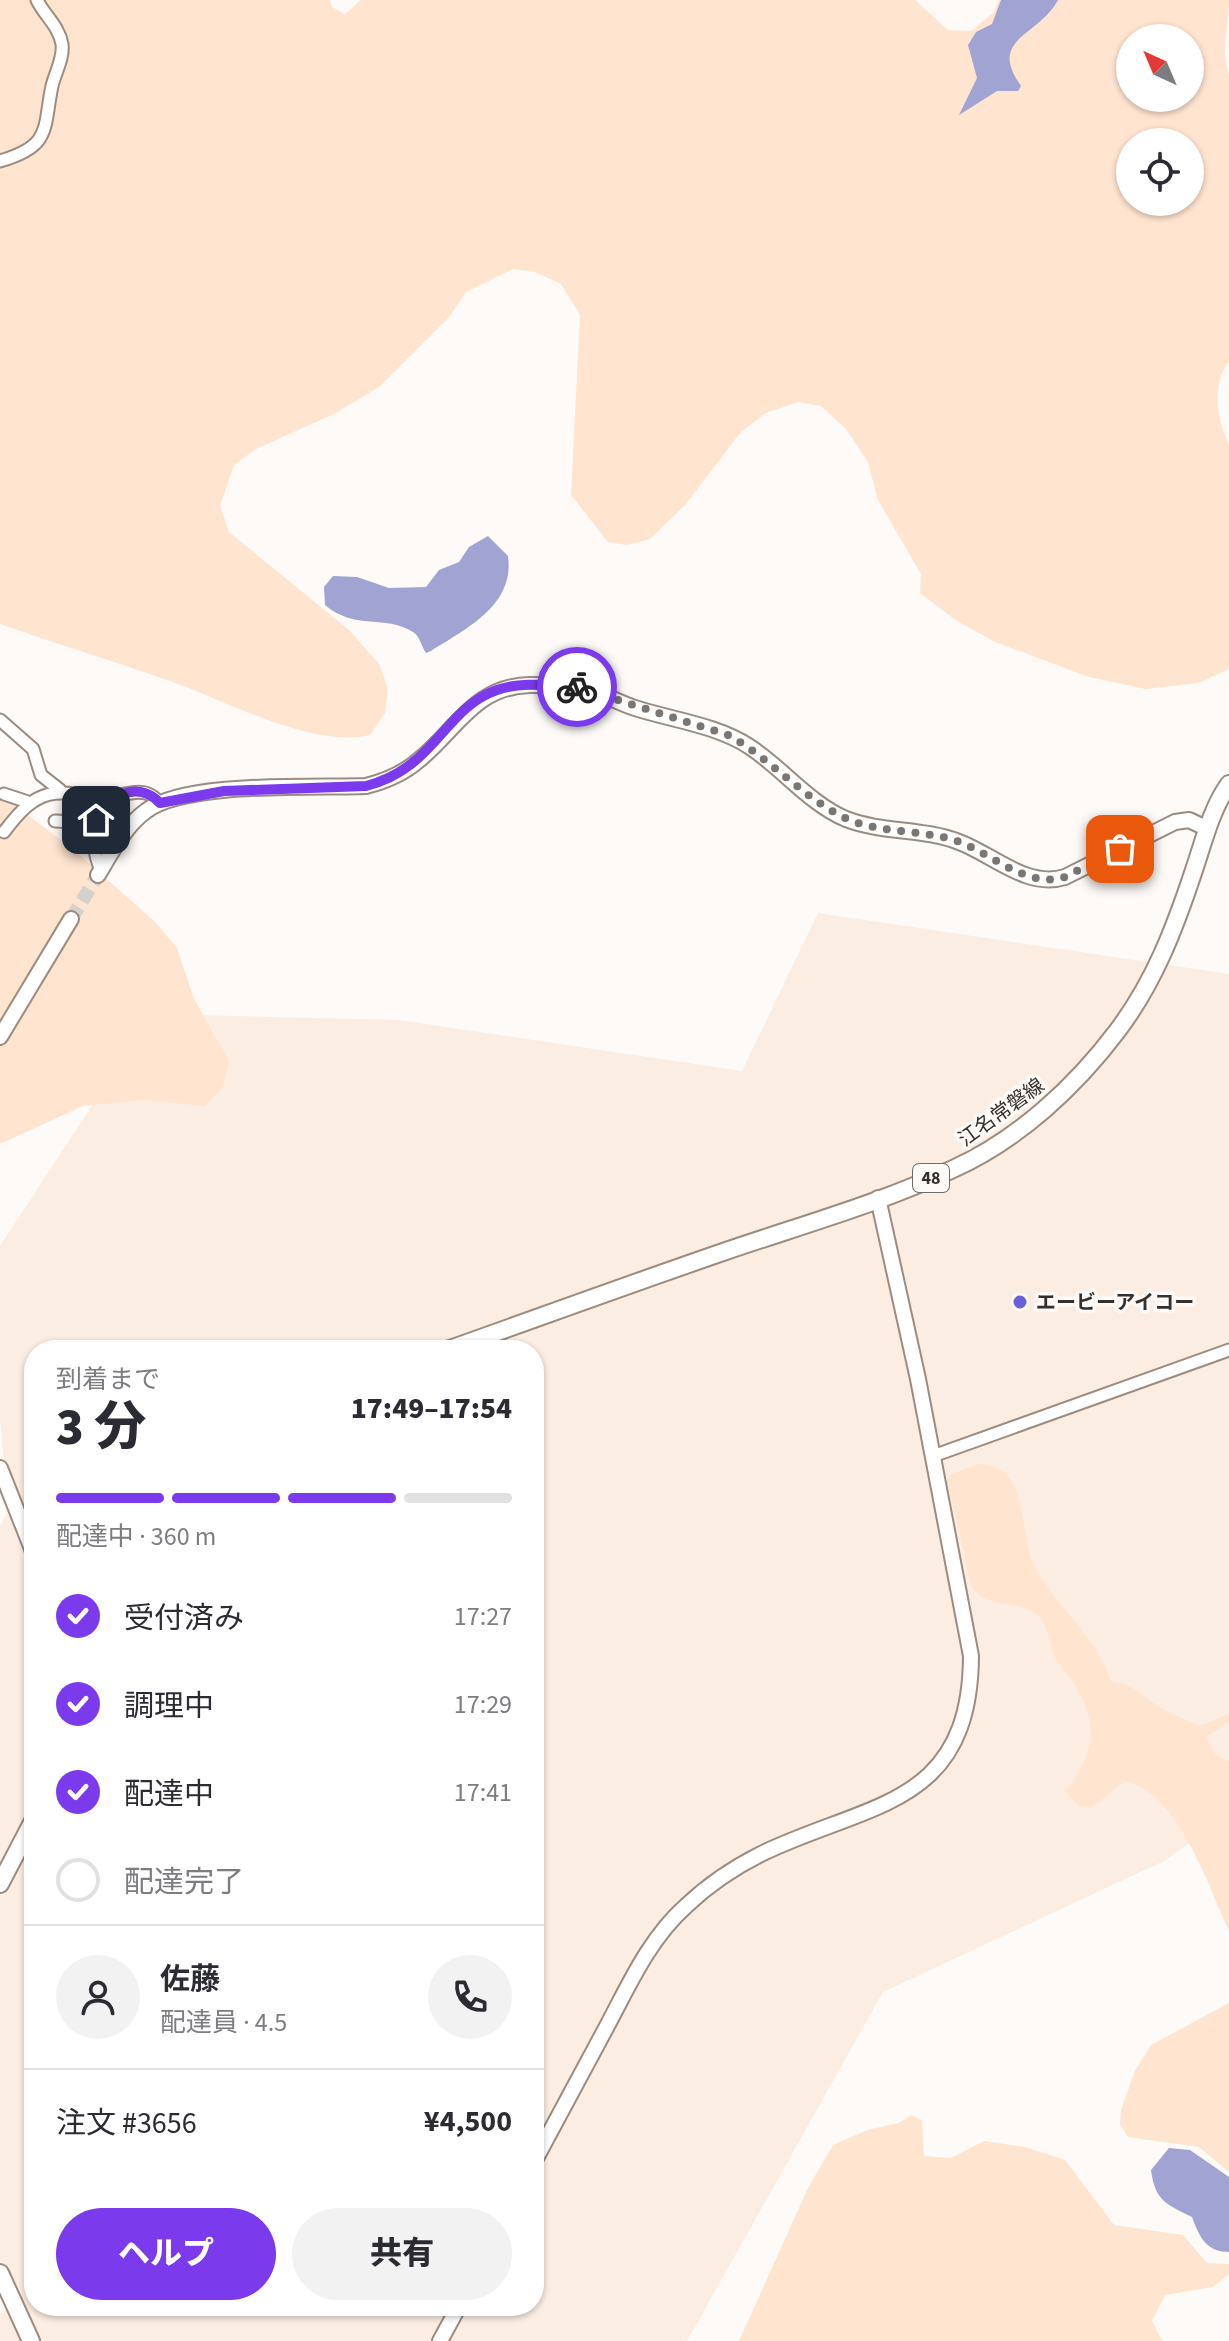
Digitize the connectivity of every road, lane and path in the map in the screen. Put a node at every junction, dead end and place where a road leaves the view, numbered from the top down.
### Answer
1 (37, 0) edge
2 (0, 161) edge
3 (0, 720) edge
4 (1229, 784) edge
5 (60, 790) junction
6 (4, 794) dead end
7 (109, 800) junction
8 (28, 802) junction
9 (160, 803) junction
10 (55, 821) dead end
11 (96, 823) junction
12 (1208, 829) junction
13 (4, 832) dead end
14 (99, 872) joint
15 (71, 919) tunnel mouth
16 (0, 1037) edge
17 (878, 1198) junction
18 (475, 1340) edge
19 (1229, 1350) edge
20 (933, 1456) junction
21 (0, 1468) edge
22 (24, 1529) edge
23 (24, 1838) edge
24 (0, 1884) edge
25 (544, 2143) edge
26 (0, 2273) edge
27 (454, 2316) edge
28 (31, 2341) edge
29 (440, 2341) edge

1 - 2 street
3 - 5 street
4 - 12 main road, 江名常磐線 / 48
5 - 7 street
5 - 8 street
6 - 8 street
7 - 9 street
7 - 11 street
8 - 13 street
9 - 12 street
9 - 14 street
10 - 11 street
11 - 14 street
12 - 17 main road, 江名常磐線 / 48
15 - 16 street
17 - 18 main road, 江名常磐線 / 48
17 - 20 street
19 - 20 street
20 - 25 street
21 - 22 street
23 - 24 main road
26 - 28 main road
27 - 29 street

